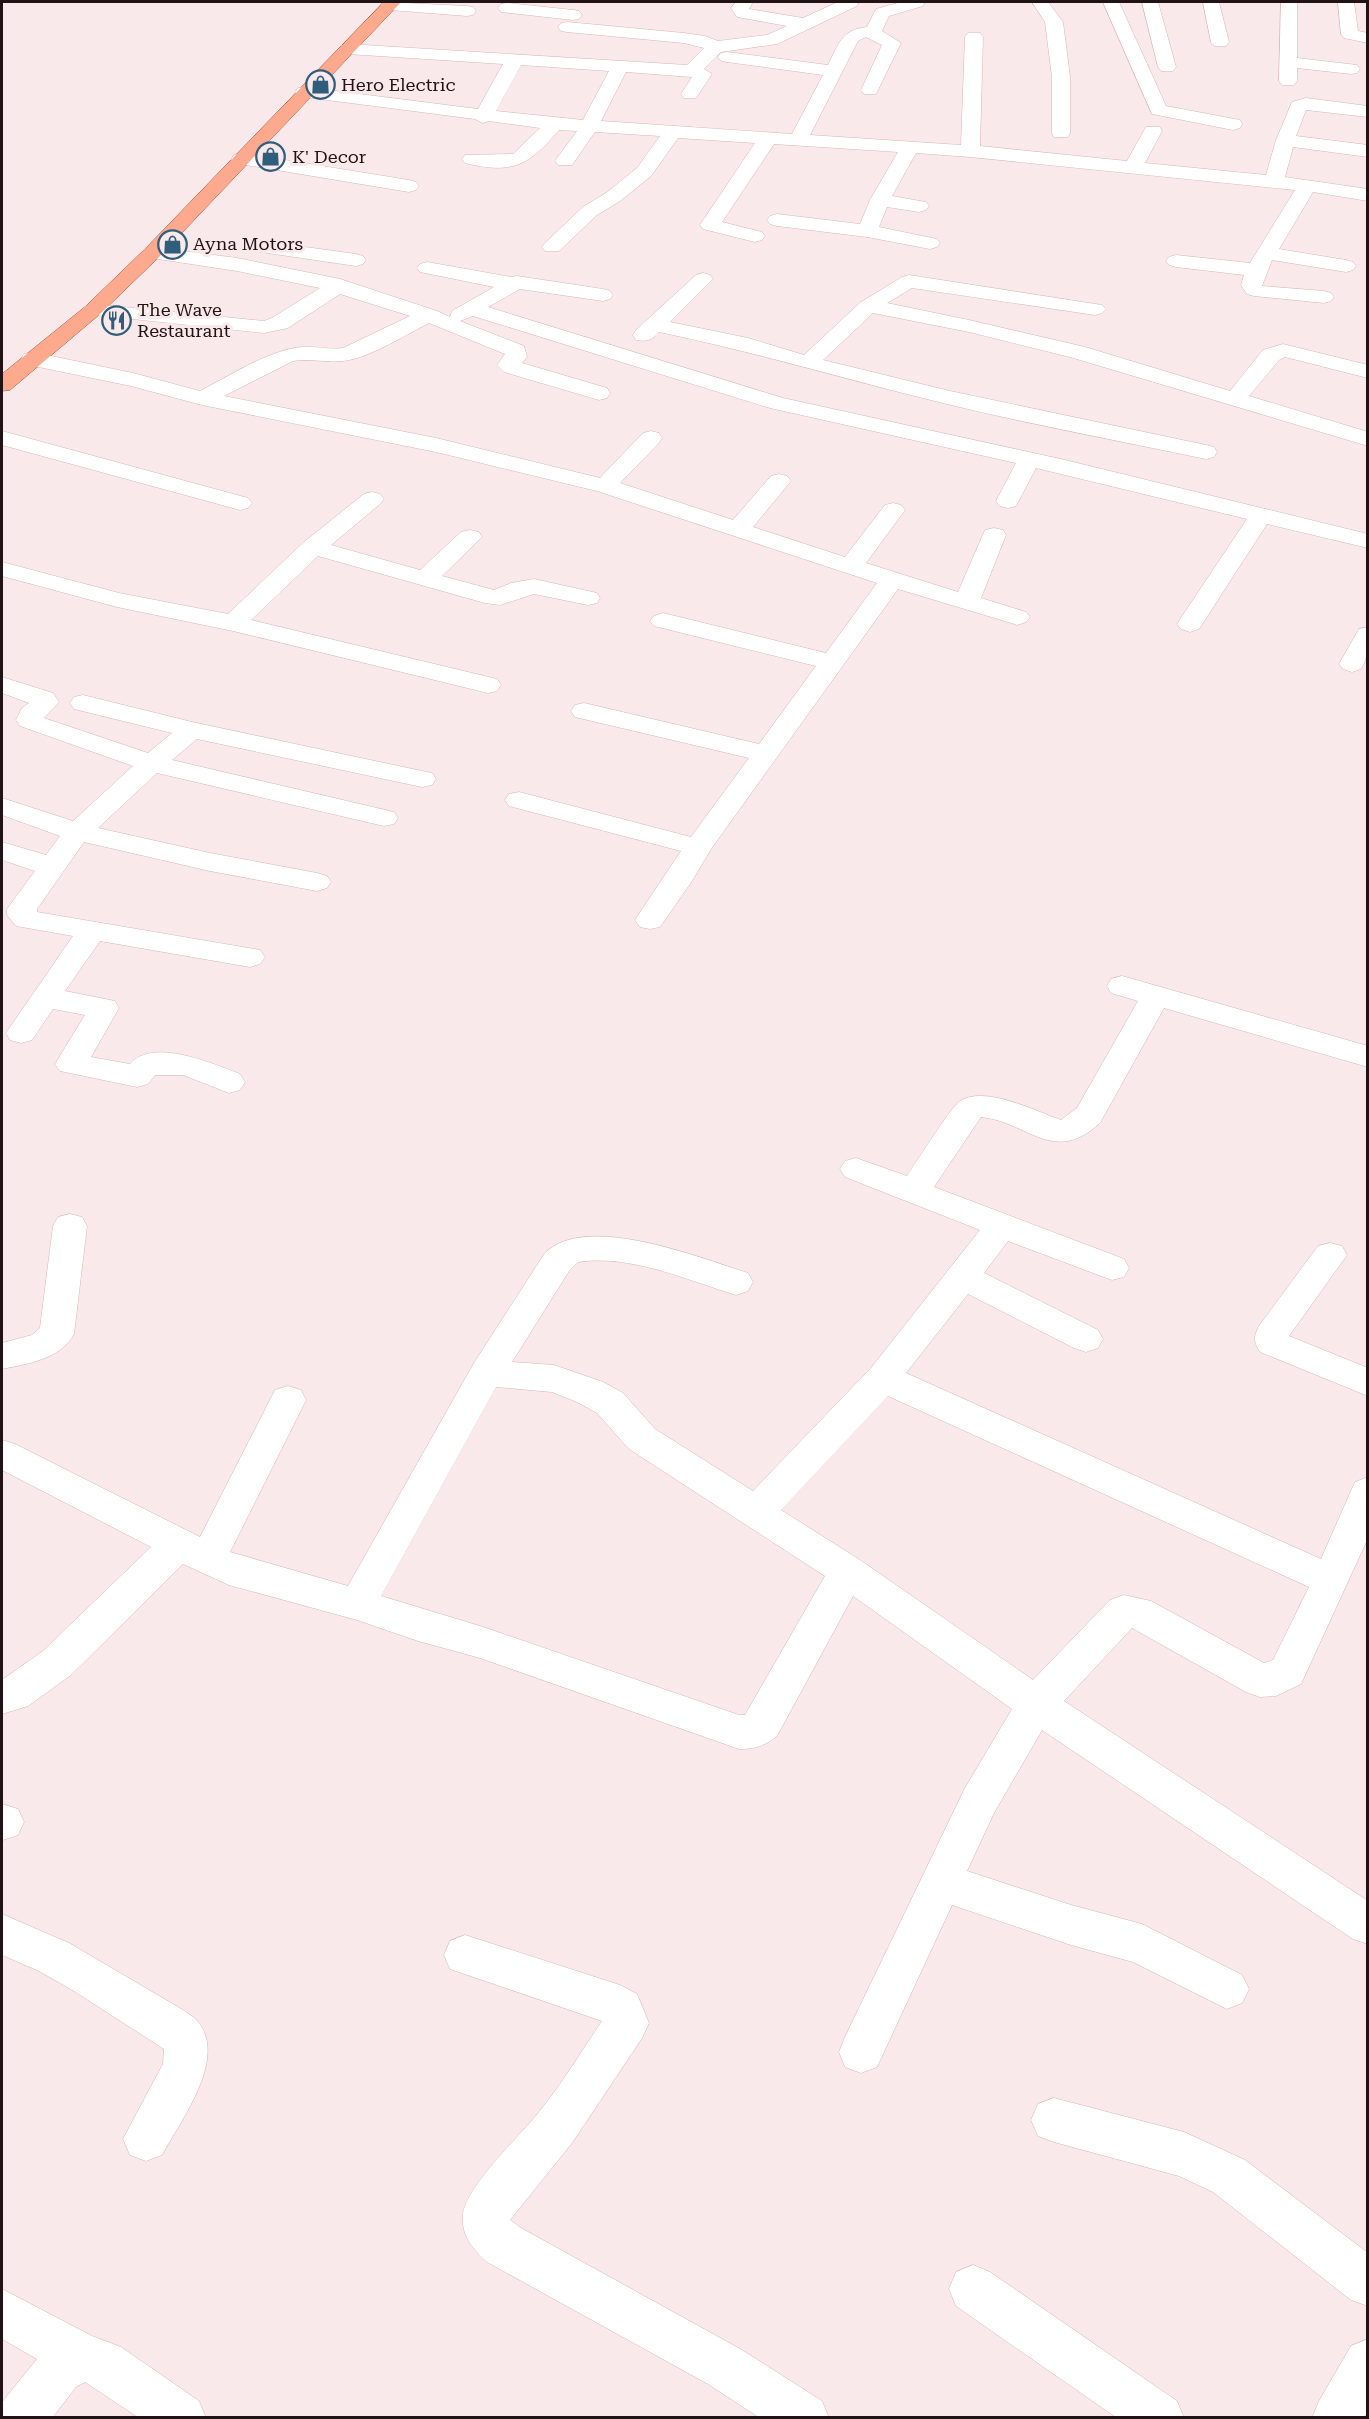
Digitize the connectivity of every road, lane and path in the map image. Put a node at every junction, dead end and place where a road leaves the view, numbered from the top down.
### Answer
1 (744, 2) edge
2 (851, 2) edge
3 (917, 2) edge
4 (1040, 2) edge
5 (1111, 2) edge
6 (1150, 2) edge
7 (1211, 2) edge
8 (1289, 2) edge
9 (1346, 2) edge
10 (392, 3) edge
11 (507, 8) dead end
12 (467, 11) dead end
13 (574, 14) edge
14 (807, 24) junction
15 (872, 31) junction
16 (974, 37) dead end
17 (1368, 38) edge
18 (1220, 42) dead end
19 (348, 49) junction
20 (711, 51) junction
21 (514, 61) junction
22 (1289, 62) junction
23 (552, 63) junction
24 (1167, 67) dead end
25 (619, 68) junction
26 (1351, 69) dead end
27 (692, 71) junction
28 (832, 71) junction
29 (1288, 81) dead end
30 (870, 90) dead end
31 (304, 92) junction
32 (690, 94) dead end
33 (1368, 112) edge
34 (483, 117) junction
35 (554, 124) junction
36 (1233, 124) dead end
37 (589, 127) junction
38 (1153, 131) dead end
39 (1061, 133) dead end
40 (671, 134) junction
41 (768, 138) junction
42 (1285, 140) junction
43 (798, 141) junction
44 (910, 148) junction
45 (970, 151) junction
46 (1368, 151) edge
47 (241, 159) junction
48 (472, 159) dead end
49 (565, 161) dead end
50 (1133, 167) junction
51 (1274, 182) junction
52 (1308, 185) junction
53 (409, 186) dead end
54 (1368, 195) edge
55 (880, 200) junction
56 (919, 206) dead end
57 (777, 220) dead end
58 (867, 231) junction
59 (168, 234) junction
60 (755, 236) dead end
61 (192, 237) dead end
62 (930, 243) dead end
63 (239, 244) dead end
64 (552, 246) dead end
65 (152, 253) junction
66 (356, 260) dead end
67 (1176, 261) dead end
68 (1262, 262) junction
69 (1346, 266) dead end
70 (428, 268) dead end
71 (704, 279) dead end
72 (513, 284) junction
73 (340, 285) junction
74 (603, 296) dead end
75 (1324, 297) dead end
76 (868, 306) junction
77 (472, 309) junction
78 (1095, 309) dead end
79 (93, 310) junction
80 (439, 318) junction
81 (656, 325) junction
82 (622, 354) junction
83 (32, 359) junction
84 (808, 363) junction
85 (1368, 372) edge
86 (2, 385) edge
87 (599, 393) dead end
88 (202, 398) junction
89 (1236, 398) junction
90 (2, 438) edge
91 (651, 438) dead end
92 (1368, 439) edge
93 (1206, 452) dead end
94 (1029, 459) junction
95 (779, 481) dead end
96 (605, 486) junction
97 (372, 499) dead end
98 (1008, 501) dead end
99 (240, 503) dead end
100 (893, 510) dead end
101 (1261, 515) junction
102 (739, 528) junction
103 (994, 535) dead end
104 (470, 537) dead end
105 (1368, 541) edge
106 (313, 547) junction
107 (851, 566) junction
108 (2, 569) edge
109 (425, 579) junction
110 (892, 580) junction
111 (588, 598) dead end
112 (967, 601) junction
113 (1017, 616) dead end
114 (663, 621) dead end
115 (233, 623) junction
116 (1190, 624) dead end
117 (1368, 634) edge
118 (831, 662) junction
119 (1352, 664) dead end
120 (2, 685) edge
121 (488, 685) dead end
122 (83, 703) dead end
123 (584, 711) dead end
124 (192, 730) junction
125 (765, 754) junction
126 (152, 763) junction
127 (422, 779) dead end
128 (519, 800) dead end
129 (2, 806) edge
130 (384, 818) dead end
131 (77, 832) junction
132 (698, 846) junction
133 (2, 851) edge
134 (53, 867) junction
135 (317, 882) dead end
136 (650, 920) dead end
137 (92, 931) junction
138 (250, 957) dead end
139 (1122, 986) dead end
140 (1156, 996) junction
141 (45, 998) junction
142 (21, 1033) dead end
143 (1368, 1057) edge
144 (230, 1082) dead end
145 (856, 1169) dead end
146 (914, 1191) junction
147 (70, 1226) dead end
148 (1002, 1226) junction
149 (1330, 1256) dead end
150 (1112, 1268) dead end
151 (960, 1276) junction
152 (736, 1282) dead end
153 (1086, 1339) dead end
154 (2, 1356) edge
155 (486, 1373) junction
156 (883, 1378) junction
157 (1368, 1383) edge
158 (288, 1400) dead end
159 (2, 1454) edge
160 (1368, 1492) edge
161 (757, 1511) junction
162 (1358, 1540) edge
163 (193, 1552) junction
164 (847, 1571) junction
165 (1331, 1580) junction
166 (357, 1604) junction
167 (2, 1697) edge
168 (1036, 1704) junction
169 (941, 1882) junction
170 (1368, 1925) edge
171 (2, 1934) edge
172 (465, 1955) dead end
173 (1227, 1989) dead end
174 (861, 2052) dead end
175 (1054, 2120) dead end
176 (146, 2139) dead end
177 (1368, 2283) edge
178 (973, 2289) dead end
179 (2, 2313) edge
180 (82, 2357) junction
181 (1368, 2363) edge
182 (20, 2418) edge
183 (182, 2418) edge
184 (805, 2418) edge
185 (1160, 2418) edge
186 (1336, 2418) edge

1 - 14 street
2 - 14 street
3 - 15 street
4 - 39 street
5 - 36 street
6 - 24 street
7 - 18 street
8 - 22 street
9 - 17 street
10 - 12 street
10 - 19 main road
11 - 13 street
13 - 20 street
13 - 23 street
14 - 20 street
15 - 28 street
15 - 30 street
16 - 45 street
19 - 21 street
19 - 31 main road
20 - 27 street
20 - 28 street
21 - 23 street
21 - 34 street
22 - 26 street
22 - 29 street
23 - 25 street
25 - 27 street
25 - 37 street
27 - 32 street
28 - 43 street
31 - 34 street
31 - 47 main road
33 - 42 street
34 - 35 street
35 - 37 street
35 - 48 street
37 - 40 street
37 - 49 street
38 - 50 street
40 - 41 street
40 - 64 street
41 - 43 street
41 - 60 street
42 - 46 street
42 - 51 street
43 - 44 street
44 - 45 street
44 - 55 street
45 - 50 street
47 - 53 street
47 - 59 main road
50 - 51 street
51 - 52 street
52 - 54 street
52 - 68 street
55 - 56 street
55 - 58 street
57 - 58 street
58 - 62 street
59 - 61 street
59 - 65 main road
63 - 66 street
65 - 73 street
65 - 79 main road
67 - 68 street
68 - 69 street
68 - 75 street
70 - 72 street
71 - 81 street
72 - 74 street
72 - 77 street
73 - 79 street
73 - 80 street
76 - 78 street
76 - 84 street
76 - 89 street
77 - 80 street
77 - 82 street
79 - 83 main road
80 - 87 street
80 - 88 street
81 - 82 street
81 - 84 street
82 - 94 street
83 - 86 main road
83 - 88 street
84 - 93 street
85 - 89 street
88 - 96 street
89 - 92 street
90 - 99 street
91 - 96 street
94 - 98 street
94 - 101 street
95 - 102 street
96 - 102 street
97 - 106 street
100 - 107 street
101 - 105 street
101 - 116 street
102 - 107 street
103 - 112 street
104 - 109 street
106 - 109 street
106 - 115 street
107 - 110 street
108 - 115 street
109 - 111 street
110 - 112 street
110 - 118 street
112 - 113 street
114 - 118 street
115 - 121 street
117 - 119 street
118 - 125 street
120 - 126 street
122 - 124 street
123 - 125 street
124 - 126 street
124 - 127 street
125 - 132 street
126 - 130 street
126 - 131 street
128 - 132 street
129 - 131 street
131 - 134 street
131 - 135 street
132 - 136 street
133 - 134 street
134 - 137 street
137 - 138 street
137 - 141 street
139 - 140 street
140 - 143 street
140 - 146 street
141 - 142 street
141 - 144 street
145 - 146 street
146 - 148 street
147 - 154 street
148 - 150 street
148 - 151 street
149 - 157 street
151 - 153 street
151 - 156 street
152 - 155 street
155 - 161 street
155 - 166 street
156 - 161 street
156 - 165 street
158 - 163 street
159 - 163 street
160 - 162 street
161 - 164 street
162 - 165 street
163 - 166 street
163 - 167 street
164 - 166 street
164 - 168 street
165 - 168 street
168 - 169 street
168 - 170 street
169 - 173 street
169 - 174 street
171 - 176 street
172 - 184 street
175 - 177 street
178 - 185 street
179 - 180 street
180 - 182 street
180 - 183 street
181 - 186 street

